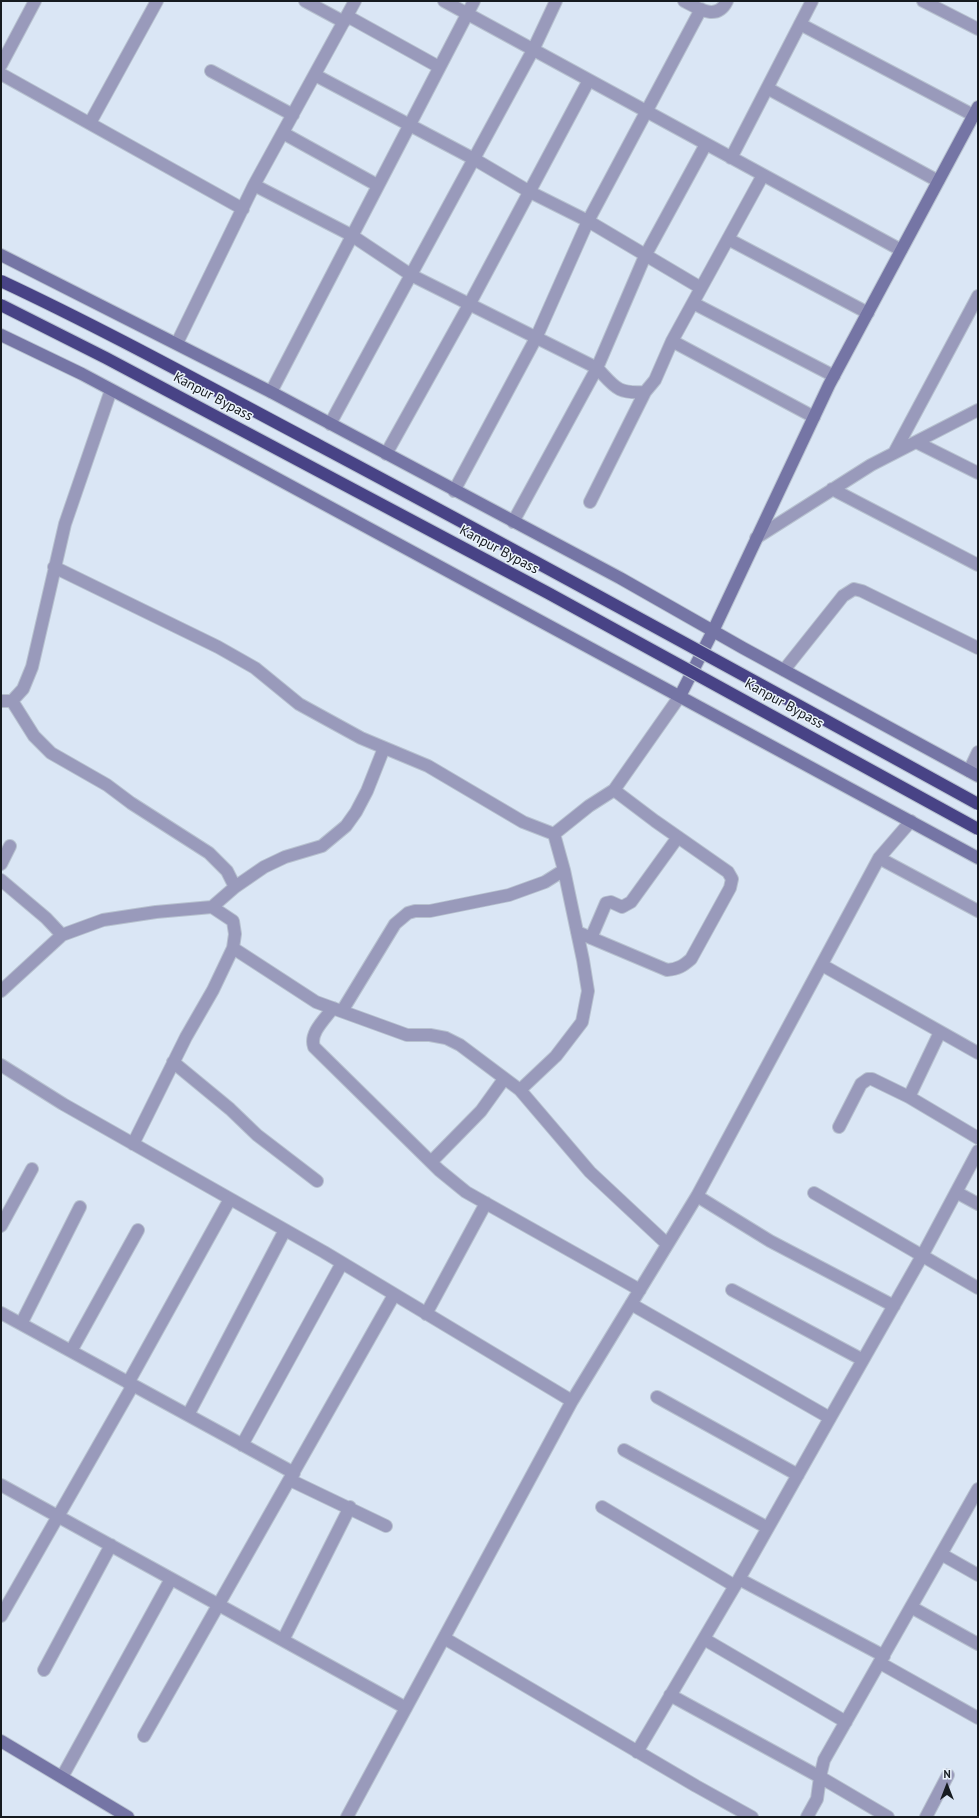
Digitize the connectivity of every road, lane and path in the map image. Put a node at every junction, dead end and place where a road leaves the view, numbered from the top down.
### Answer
1 (35, 1) edge
2 (157, 1) edge
3 (305, 1) edge
4 (355, 1) edge
5 (444, 1) edge
6 (474, 1) edge
7 (556, 1) edge
8 (684, 1) edge
9 (727, 1) edge
10 (812, 1) edge
11 (923, 1) edge
12 (701, 9) junction
13 (467, 14) junction
14 (345, 19) junction
15 (800, 24) junction
16 (978, 29) edge
17 (533, 50) junction
18 (1, 65) edge
19 (439, 67) junction
20 (211, 71) dead end
21 (1, 74) edge
22 (315, 75) junction
23 (589, 80) junction
24 (767, 88) junction
25 (976, 111) edge
26 (647, 112) junction
27 (293, 115) junction
28 (90, 123) junction
29 (408, 126) junction
30 (283, 133) junction
31 (706, 144) junction
32 (732, 158) junction
33 (474, 160) junction
34 (763, 175) junction
35 (938, 181) junction
36 (254, 185) junction
37 (377, 185) junction
38 (530, 192) junction
39 (243, 209) junction
40 (588, 221) junction
41 (351, 235) junction
42 (728, 239) junction
43 (901, 250) junction
44 (1, 254) edge
45 (645, 256) junction
46 (411, 275) junction
47 (1, 281) edge
48 (701, 288) junction
49 (978, 296) edge
50 (693, 303) junction
51 (1, 305) edge
52 (469, 305) junction
53 (868, 313) junction
54 (1, 335) edge
55 (536, 338) junction
56 (672, 341) junction
57 (177, 344) junction
58 (597, 368) junction
59 (834, 376) junction
60 (111, 390) junction
61 (271, 392) junction
62 (645, 392) junction
63 (978, 410) edge
64 (814, 417) junction
65 (330, 424) junction
66 (916, 442) junction
67 (894, 453) junction
68 (386, 454) junction
69 (978, 473) edge
70 (832, 489) junction
71 (454, 491) junction
72 (590, 502) dead end
73 (513, 522) junction
74 (756, 538) junction
75 (978, 565) edge
76 (54, 567) junction
77 (713, 631) junction
78 (978, 648) edge
79 (784, 670) junction
80 (680, 696) junction
81 (6, 701) edge
82 (384, 748) junction
83 (978, 752) edge
84 (973, 773) edge
85 (614, 790) junction
86 (978, 804) edge
87 (911, 821) junction
88 (978, 829) edge
89 (554, 834) junction
90 (678, 837) junction
91 (10, 846) dead end
92 (879, 858) junction
93 (978, 858) edge
94 (1, 864) edge
95 (564, 870) junction
96 (1, 880) edge
97 (235, 887) junction
98 (212, 907) junction
99 (978, 911) edge
100 (577, 932) junction
101 (62, 935) junction
102 (591, 938) junction
103 (233, 948) junction
104 (822, 965) junction
105 (1, 991) edge
106 (337, 1009) junction
107 (940, 1032) junction
108 (978, 1053) edge
109 (173, 1062) junction
110 (1, 1066) edge
111 (504, 1079) junction
112 (520, 1090) junction
113 (909, 1097) junction
114 (839, 1127) dead end
115 (978, 1138) edge
116 (133, 1144) junction
117 (978, 1151) edge
118 (431, 1162) junction
119 (32, 1169) dead end
120 (317, 1181) dead end
121 (956, 1192) junction
122 (814, 1193) dead end
123 (697, 1196) junction
124 (230, 1199) junction
125 (486, 1202) junction
126 (978, 1204) edge
127 (80, 1207) dead end
128 (1, 1226) edge
129 (138, 1230) dead end
130 (285, 1230) junction
131 (667, 1244) junction
132 (922, 1256) junction
133 (342, 1263) junction
134 (978, 1288) edge
135 (640, 1290) junction
136 (732, 1290) dead end
137 (394, 1295) junction
138 (631, 1304) junction
139 (894, 1306) junction
140 (1, 1313) edge
141 (426, 1314) junction
142 (21, 1324) junction
143 (71, 1351) junction
144 (863, 1360) junction
145 (130, 1384) junction
146 (657, 1397) dead end
147 (572, 1402) junction
148 (188, 1415) junction
149 (830, 1418) junction
150 (242, 1445) junction
151 (624, 1450) dead end
152 (292, 1476) junction
153 (798, 1476) junction
154 (1, 1485) edge
155 (978, 1489) edge
156 (975, 1502) edge
157 (350, 1507) junction
158 (602, 1507) dead end
159 (58, 1516) junction
160 (386, 1526) dead end
161 (768, 1528) junction
162 (111, 1545) junction
163 (941, 1554) junction
164 (978, 1575) edge
165 (171, 1579) junction
166 (737, 1582) junction
167 (219, 1604) junction
168 (911, 1607) junction
169 (1, 1616) edge
170 (444, 1638) junction
171 (704, 1639) junction
172 (283, 1640) junction
173 (978, 1644) edge
174 (882, 1659) junction
175 (44, 1670) dead end
176 (670, 1695) junction
177 (406, 1708) junction
178 (978, 1718) edge
179 (846, 1722) junction
180 (144, 1736) dead end
181 (1, 1741) edge
182 (637, 1752) junction
183 (948, 1775) dead end
184 (62, 1777) junction
185 (820, 1778) junction
186 (128, 1817) edge
187 (347, 1817) edge
188 (752, 1817) edge
189 (807, 1817) edge
190 (888, 1817) edge
191 (926, 1817) edge

1 - 18 street
2 - 28 street
3 - 14 street
4 - 14 street
5 - 13 street
6 - 13 street
7 - 17 street
8 - 12 street
9 - 12 street
10 - 15 street
11 - 16 street
12 - 26 street
13 - 17 street
13 - 19 street
14 - 19 street
14 - 22 street
15 - 24 street
15 - 25 street
17 - 23 street
17 - 33 street
19 - 29 street
20 - 27 street
21 - 28 street
22 - 27 street
22 - 29 street
23 - 26 street
23 - 38 street
24 - 32 street
24 - 35 street
25 - 35 main road
26 - 31 street
26 - 40 street
27 - 30 street
28 - 39 street
29 - 33 street
29 - 37 street
30 - 36 street
30 - 37 street
31 - 32 street
31 - 45 street
32 - 34 street
33 - 38 street
33 - 46 street
34 - 42 street
34 - 43 street
35 - 43 main road
36 - 39 street
36 - 41 street
37 - 41 street
38 - 40 street
38 - 52 street
39 - 57 street
40 - 45 street
40 - 55 street
41 - 46 street
41 - 61 street
42 - 48 street
42 - 53 street
43 - 53 main road
44 - 57 main road
45 - 48 street
45 - 58 street
46 - 52 street
46 - 65 street
47 - 86 highway, Kanpur Bypass, bridge
48 - 50 street
49 - 67 street
50 - 56 street
50 - 59 street
51 - 88 highway, Kanpur Bypass, bridge
52 - 55 street
52 - 68 street
53 - 59 main road
54 - 60 main road
55 - 58 street
55 - 71 street
56 - 62 street
56 - 64 street
57 - 61 main road
58 - 62 street
58 - 73 street
59 - 64 main road
60 - 76 street
60 - 80 main road
61 - 65 main road
62 - 72 street
63 - 66 street
64 - 74 main road
65 - 68 main road
66 - 67 street
66 - 69 street
67 - 70 street
68 - 71 main road
70 - 74 street
70 - 75 street
71 - 73 main road
73 - 77 main road
74 - 77 main road
76 - 81 street
76 - 82 street
77 - 79 main road
77 - 80 main road
78 - 79 street
79 - 84 main road
80 - 85 street
80 - 87 main road
81 - 97 street
82 - 89 street
82 - 97 street
83 - 84 street
85 - 89 street
85 - 90 street
87 - 92 street
87 - 93 main road
89 - 95 street
90 - 102 street
90 - 102 street
91 - 94 street
92 - 99 street
92 - 104 street
95 - 100 street
95 - 106 street
96 - 101 street
97 - 98 street
98 - 101 street
98 - 103 street
100 - 102 street
100 - 112 street
101 - 105 street
103 - 106 street
103 - 109 street
104 - 107 street
104 - 123 street
106 - 111 street
106 - 118 street
107 - 108 street
107 - 113 street
109 - 116 street
109 - 120 street
110 - 116 street
111 - 112 street
111 - 118 street
112 - 131 street
113 - 114 street
113 - 115 street
116 - 124 street
117 - 121 street
118 - 125 street
119 - 128 street
121 - 126 street
121 - 132 street
122 - 132 street
123 - 131 street
123 - 139 street
124 - 130 street
124 - 145 street
125 - 135 street
125 - 141 street
127 - 142 street
129 - 143 street
130 - 133 street
130 - 148 street
131 - 135 street
132 - 134 street
132 - 139 street
133 - 137 street
133 - 150 street
135 - 138 street
136 - 144 street
137 - 141 street
137 - 152 street
138 - 147 street
138 - 149 street
139 - 144 street
140 - 142 street
141 - 147 street
142 - 143 street
143 - 145 street
144 - 149 street
145 - 148 street
145 - 159 street
146 - 153 street
147 - 170 street
148 - 150 street
149 - 153 street
150 - 152 street
151 - 161 street
152 - 157 street
152 - 167 street
153 - 161 street
154 - 159 street
155 - 156 street
156 - 163 street
157 - 160 street
157 - 172 street
158 - 166 street
159 - 162 street
159 - 169 street
161 - 166 street
162 - 165 street
162 - 175 street
163 - 164 street
163 - 168 street
165 - 167 street
165 - 184 street
166 - 171 street
166 - 174 street
167 - 172 street
167 - 180 street
168 - 173 street
168 - 174 street
170 - 177 street
170 - 182 street
171 - 176 street
171 - 179 street
172 - 177 street
174 - 178 street
174 - 179 street
176 - 182 street
176 - 185 street
177 - 187 street
179 - 185 street
181 - 184 main road
182 - 188 street
183 - 191 street
184 - 186 main road
185 - 189 street
185 - 190 street

